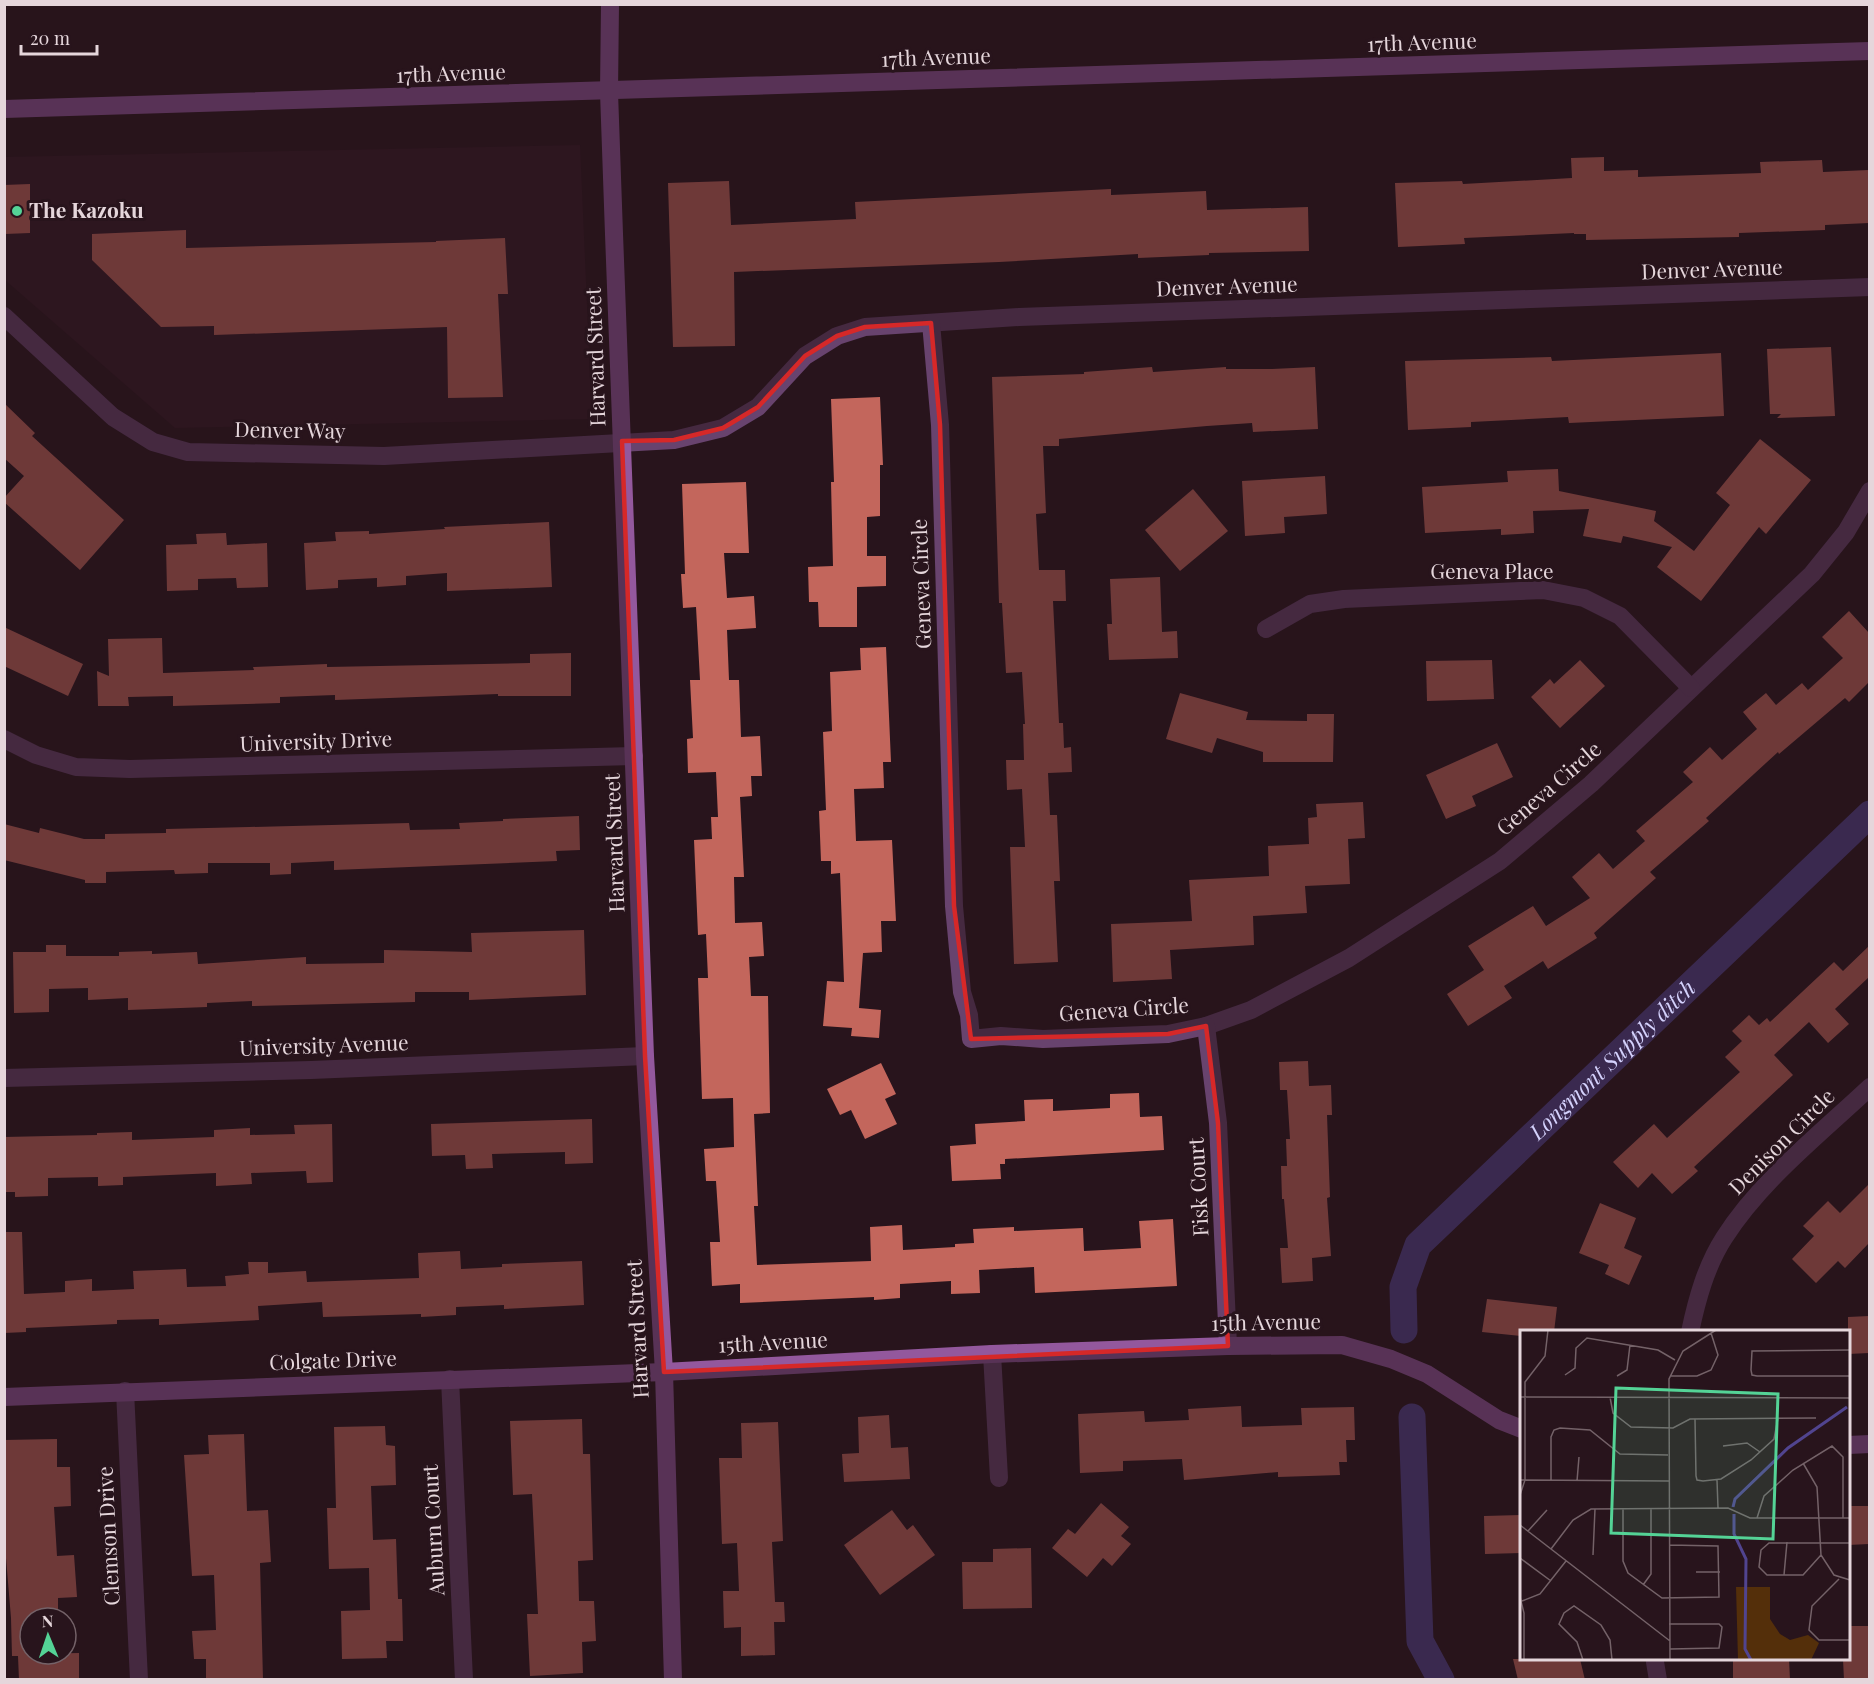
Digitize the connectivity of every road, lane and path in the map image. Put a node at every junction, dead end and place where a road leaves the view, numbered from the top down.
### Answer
1 (610, 4) edge
2 (1869, 51) edge
3 (609, 92) junction
4 (4, 109) edge
5 (1869, 287) edge
6 (4, 316) edge
7 (931, 323) junction
8 (622, 441) junction
9 (1869, 491) edge
10 (1266, 629) dead end
11 (1691, 688) junction
12 (4, 739) edge
13 (634, 756) junction
14 (1206, 1026) junction
15 (645, 1056) junction
16 (4, 1078) edge
17 (1869, 1087) edge
18 (1689, 1330) edge
19 (1228, 1346) junction
20 (992, 1354) junction
21 (664, 1372) junction
22 (450, 1379) junction
23 (125, 1391) junction
24 (4, 1397) edge
25 (1520, 1429) edge
26 (1869, 1444) edge
27 (1850, 1445) edge
28 (999, 1478) dead end
29 (139, 1680) edge
30 (464, 1680) edge
31 (673, 1680) edge

1 - 3 street, Harvard Street
2 - 3 street, 17th Avenue
3 - 4 street, 17th Avenue
3 - 8 street, Harvard Street
5 - 7 street, Denver Avenue
6 - 8 street, Denver Way
7 - 8 street, Denver Avenue
7 - 14 street, Geneva Circle
8 - 13 street, Harvard Street
9 - 11 street, Geneva Circle
10 - 11 street, Geneva Place
11 - 14 street, Geneva Circle
12 - 13 street, University Drive
13 - 15 street, Harvard Street
14 - 19 street, Fisk Court
15 - 16 street, University Avenue
15 - 21 street, Harvard Street
17 - 18 street, Denison Circle
19 - 20 street, 15th Avenue
19 - 25 street, 15th Avenue
20 - 21 street, 15th Avenue
20 - 28 street
21 - 22 street, Colgate Drive
21 - 31 street, Harvard Street
22 - 23 street, Colgate Drive
22 - 30 street, Auburn Court
23 - 24 street, Colgate Drive
23 - 29 street, Clemson Drive
26 - 27 street

